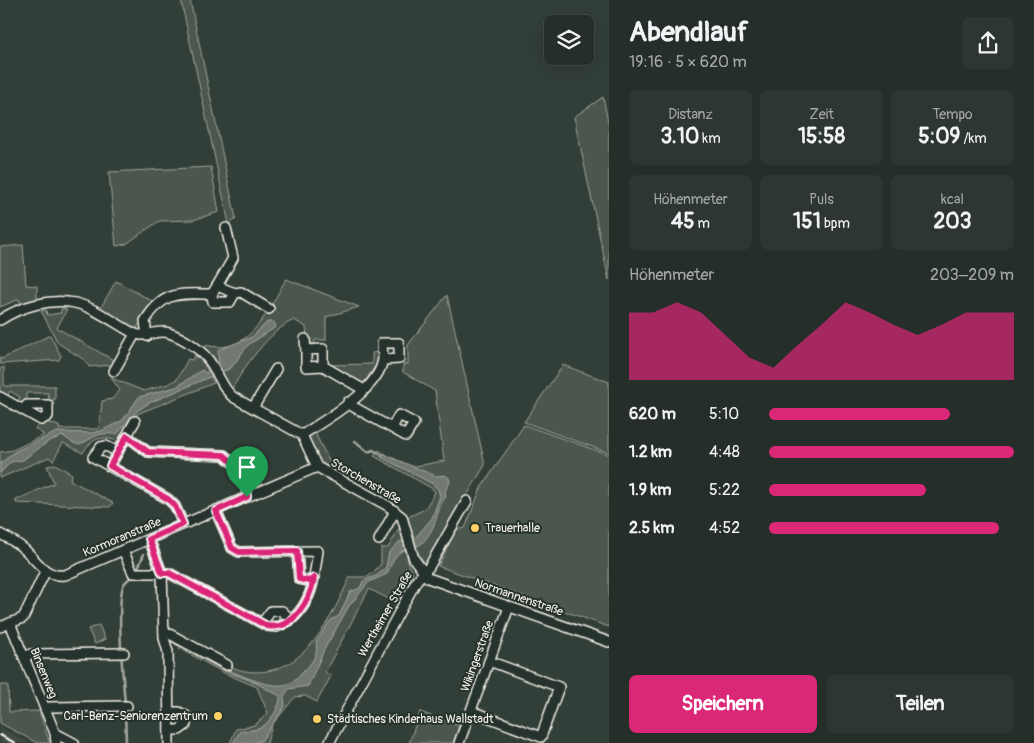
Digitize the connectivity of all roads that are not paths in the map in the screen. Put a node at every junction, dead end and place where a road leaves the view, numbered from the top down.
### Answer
1 (226, 228) dead end
2 (215, 290) junction
3 (235, 293) junction
4 (269, 308) dead end
5 (0, 320) edge
6 (135, 334) junction
7 (147, 336) junction
8 (305, 339) dead end
9 (306, 350) junction
10 (383, 360) dead end
11 (322, 366) junction
12 (276, 369) dead end
13 (114, 371) dead end
14 (364, 390) junction
15 (0, 397) edge
16 (348, 402) junction
17 (253, 408) junction
18 (23, 409) dead end
19 (135, 421) dead end
20 (392, 428) dead end
21 (302, 435) junction
22 (127, 436) junction
23 (118, 452) junction
24 (110, 466) junction
25 (317, 468) junction
26 (247, 497) junction
27 (467, 501) dead end
28 (216, 511) junction
29 (395, 511) junction
30 (183, 524) junction
31 (0, 534) edge
32 (149, 539) junction
33 (380, 540) dead end
34 (123, 550) junction
35 (297, 551) junction
36 (45, 572) junction
37 (162, 573) junction
38 (423, 573) junction
39 (314, 578) junction
40 (509, 607) junction
41 (291, 620) junction
42 (262, 622) junction
43 (10, 623) junction
44 (0, 627) edge
45 (164, 632) junction
46 (609, 642) edge
47 (124, 653) dead end
48 (24, 657) junction
49 (489, 661) junction
50 (227, 665) dead end
51 (127, 706) dead end
52 (45, 709) junction
53 (471, 711) junction
54 (169, 712) junction
55 (169, 730) junction
56 (55, 733) junction
57 (56, 743) edge
58 (74, 743) edge
59 (169, 743) edge
60 (329, 743) edge
61 (460, 743) edge

1 - 2 street
2 - 3 street
2 - 3 street
2 - 7 street
3 - 4 street
5 - 6 street
6 - 7 street
6 - 13 street
7 - 17 street
8 - 9 street
9 - 11 street
9 - 11 street
10 - 14 street
11 - 14 street
12 - 17 street
14 - 16 street
15 - 18 street
16 - 20 street
16 - 21 street
17 - 21 street
19 - 22 street
21 - 25 street, Storchenstraße
22 - 23 street
22 - 26 street
23 - 24 street
23 - 24 street
24 - 30 street
25 - 26 street, Kormoranstraße
25 - 29 street, Storchenstraße
26 - 28 street, Kormoranstraße
27 - 38 street, Wertheimer Straße
28 - 30 street, Kormoranstraße
28 - 35 street
29 - 33 street
29 - 38 street, Storchenstraße
30 - 32 street, Kormoranstraße
31 - 36 street
32 - 34 street, Kormoranstraße
32 - 37 street
34 - 36 street, Kormoranstraße
34 - 37 street
35 - 39 street
35 - 39 street
36 - 43 street
37 - 42 street
37 - 45 street
38 - 40 street, Normannenstraße
38 - 60 street, Wertheimer Straße
39 - 41 street
40 - 46 street, Normannenstraße
40 - 49 street, Wikingerstraße
41 - 42 street
41 - 42 street
43 - 44 street
43 - 48 street, Binsenweg
45 - 50 street
45 - 54 street
47 - 48 street
48 - 52 street, Binsenweg
49 - 53 street, Wikingerstraße
49 - 53 street
51 - 52 street
52 - 56 street, Binsenweg
53 - 61 street, Wikingerstraße
54 - 55 street
54 - 55 street
55 - 59 street
56 - 57 street, Binsenweg
56 - 58 street

